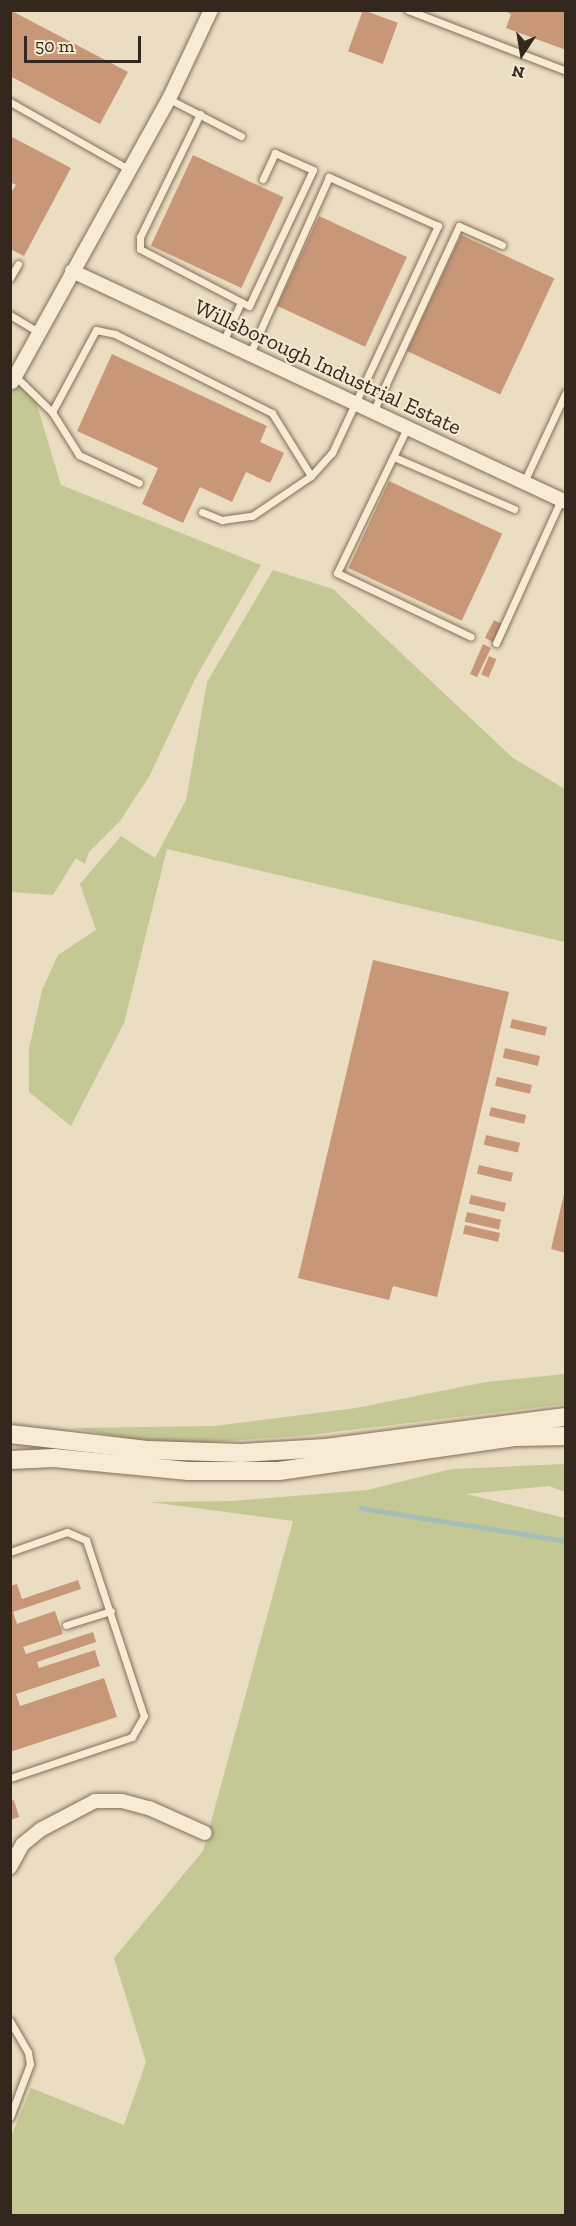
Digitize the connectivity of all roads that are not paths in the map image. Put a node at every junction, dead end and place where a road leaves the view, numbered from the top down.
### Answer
1 (212, 10) edge
2 (408, 10) edge
3 (566, 71) edge
4 (169, 99) junction
5 (10, 102) edge
6 (200, 114) junction
7 (241, 136) dead end
8 (130, 170) junction
9 (262, 179) dead end
10 (502, 245) dead end
11 (18, 264) dead end
12 (72, 271) junction
13 (10, 278) edge
14 (241, 302) junction
15 (10, 315) edge
16 (38, 332) junction
17 (223, 342) junction
18 (250, 354) junction
19 (14, 379) edge
20 (566, 392) edge
21 (355, 403) junction
22 (52, 412) junction
23 (373, 412) junction
24 (407, 428) junction
25 (394, 457) junction
26 (311, 476) junction
27 (524, 482) junction
28 (139, 483) dead end
29 (563, 501) edge
30 (514, 509) dead end
31 (202, 512) dead end
32 (471, 637) dead end
33 (496, 643) dead end
34 (566, 1417) edge
35 (10, 1434) edge
36 (566, 1436) edge
37 (10, 1460) edge
38 (10, 1552) edge
39 (111, 1611) junction
40 (66, 1625) dead end
41 (10, 1778) edge
42 (205, 1833) dead end
43 (10, 1867) edge
44 (10, 2021) edge
45 (10, 2116) edge

1 - 4 street
2 - 3 lane
4 - 6 lane
4 - 8 street
5 - 8 lane
6 - 7 lane
6 - 14 lane
8 - 12 street
9 - 14 lane
10 - 23 lane
11 - 13 lane
12 - 16 street
12 - 17 street, Willsborough Industrial Estate
14 - 17 lane
15 - 16 lane
16 - 19 street
17 - 18 street, Willsborough Industrial Estate
18 - 21 street, Willsborough Industrial Estate
18 - 21 lane
19 - 22 lane
20 - 27 lane
21 - 23 street, Willsborough Industrial Estate
21 - 26 lane
22 - 26 lane
22 - 28 lane
23 - 24 street, Willsborough Industrial Estate
24 - 25 lane
24 - 27 street, Willsborough Industrial Estate
25 - 30 lane
25 - 32 lane
26 - 31 lane
27 - 29 street, Willsborough Industrial Estate
29 - 33 lane
34 - 35 main road
36 - 37 main road
38 - 39 lane
39 - 40 lane
39 - 41 lane
42 - 43 street
44 - 45 lane

